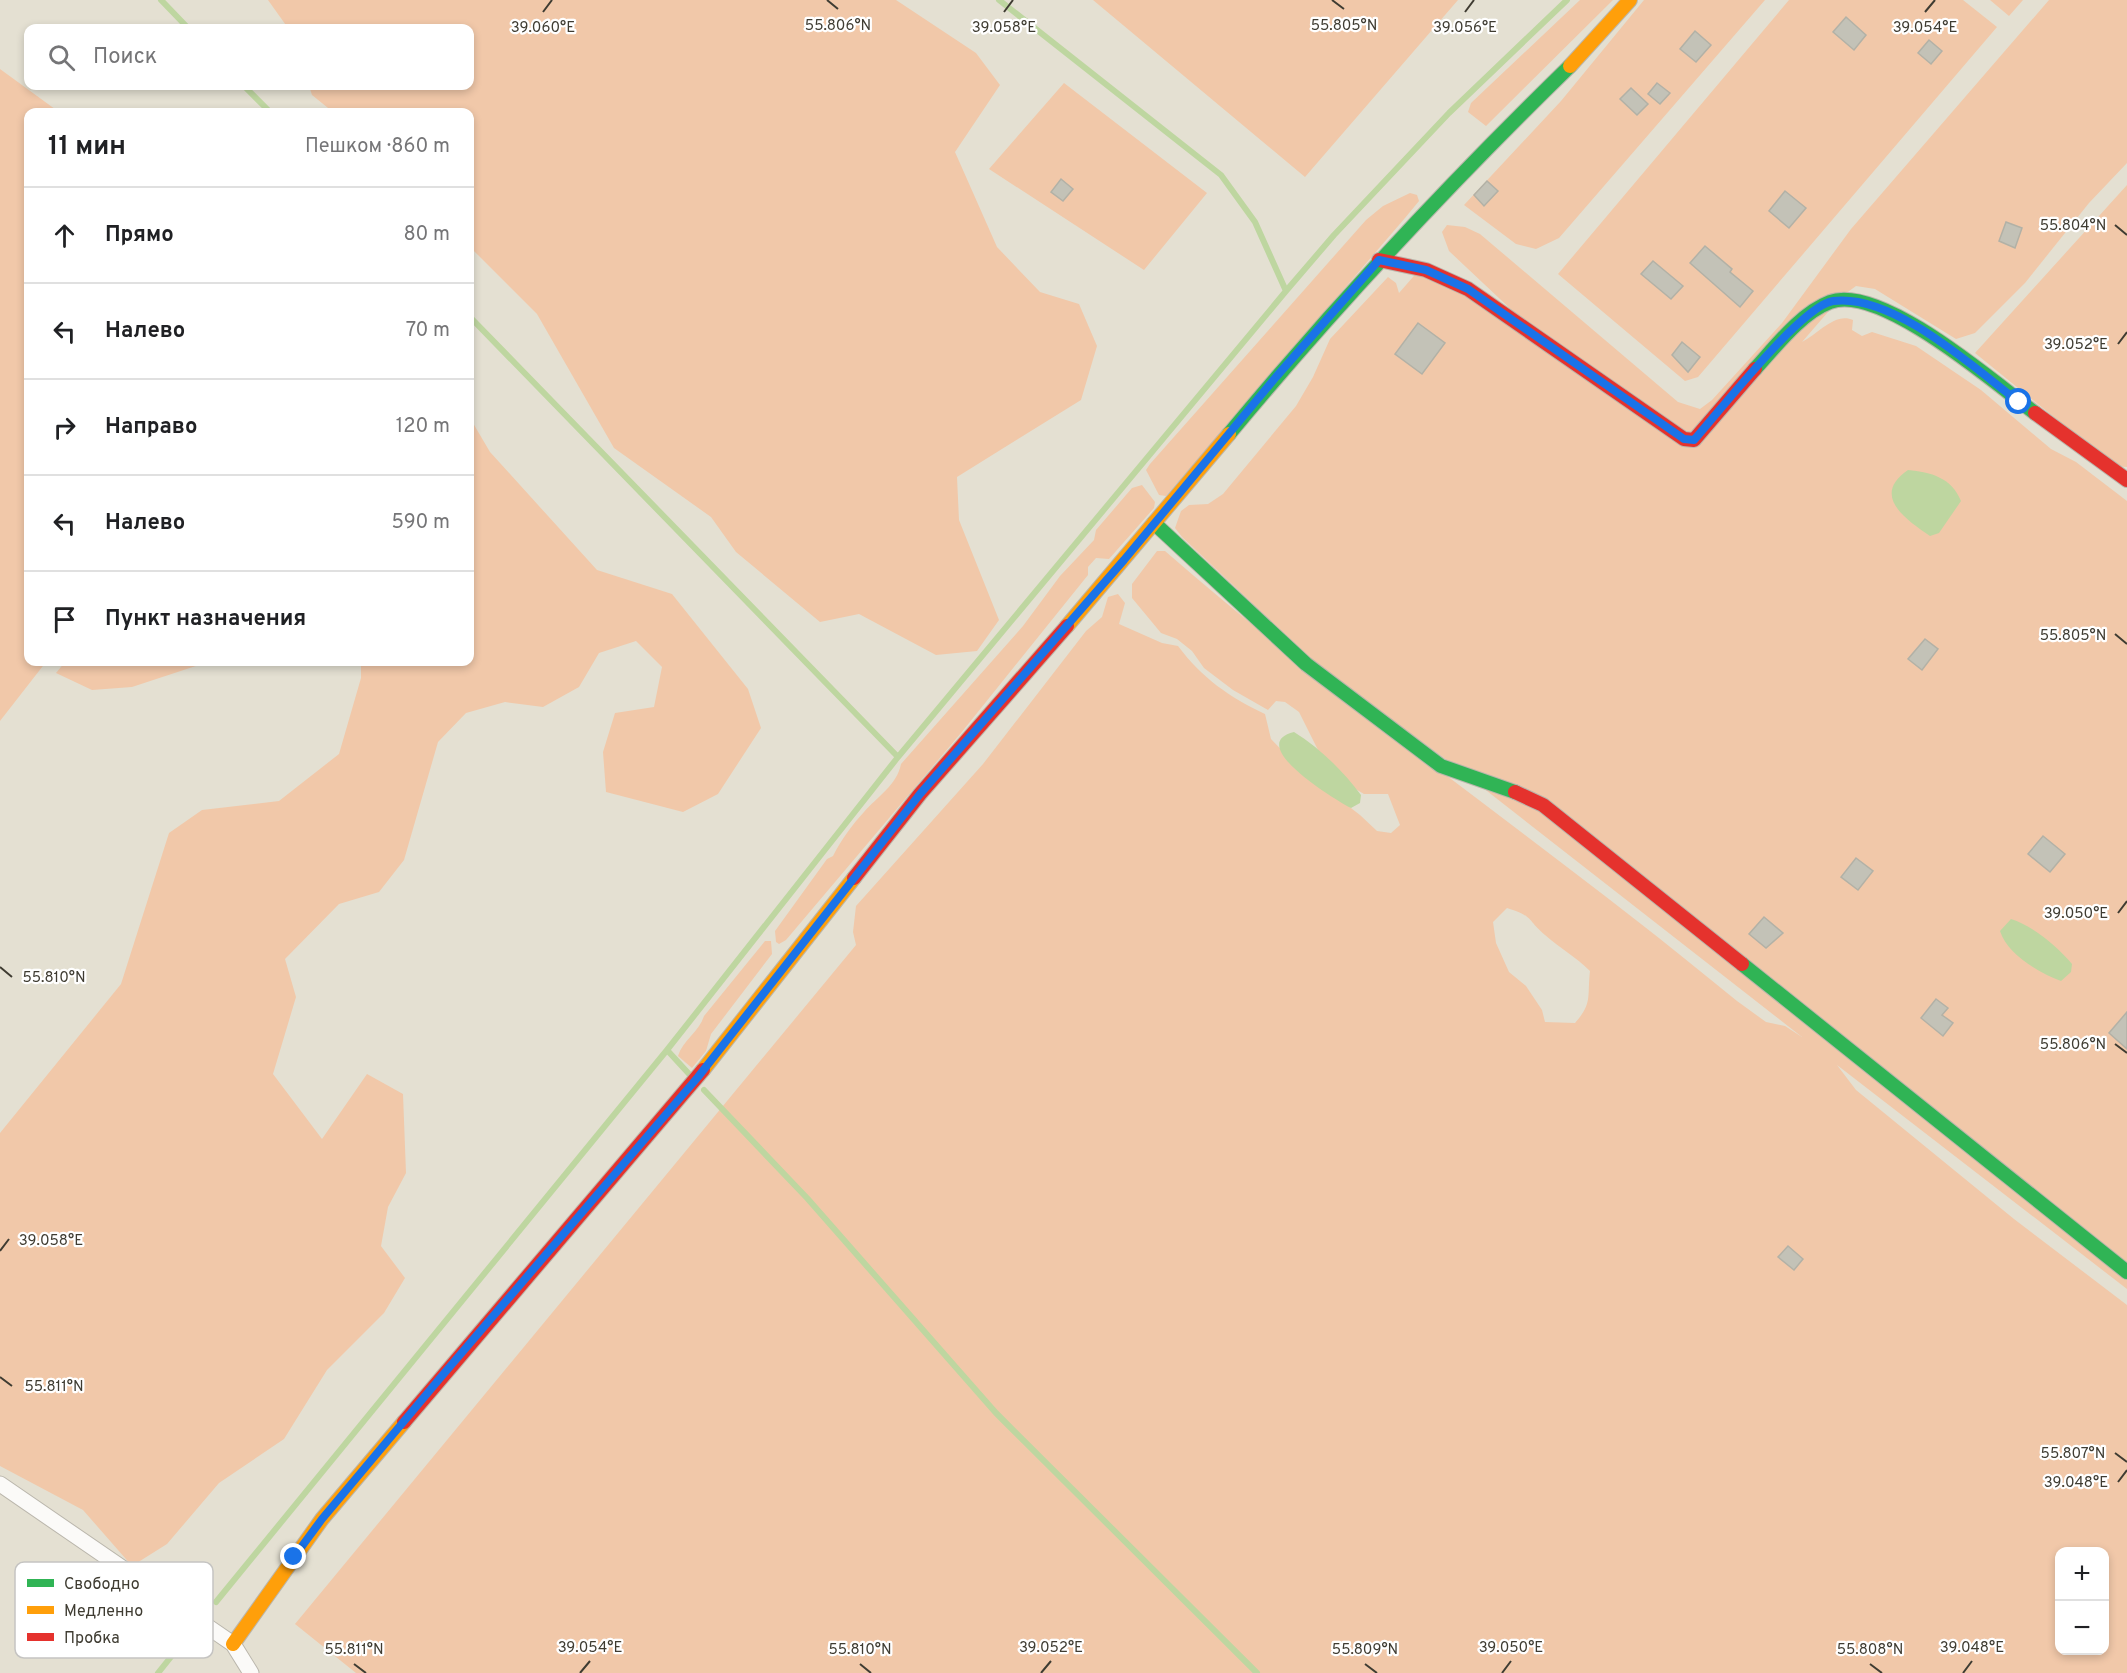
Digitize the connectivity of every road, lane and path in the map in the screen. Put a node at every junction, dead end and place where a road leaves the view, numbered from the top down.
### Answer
1 (1630, 0) edge
2 (1379, 260) junction
3 (2127, 480) edge
4 (1154, 524) junction
5 (2127, 1272) edge
6 (0, 1484) edge
7 (114, 1562) edge
8 (213, 1630) edge
9 (233, 1644) junction
10 (251, 1673) edge

1 - 2 street
2 - 3 street
2 - 4 street
4 - 5 street
4 - 9 street
6 - 7 street
8 - 9 street
9 - 10 street

